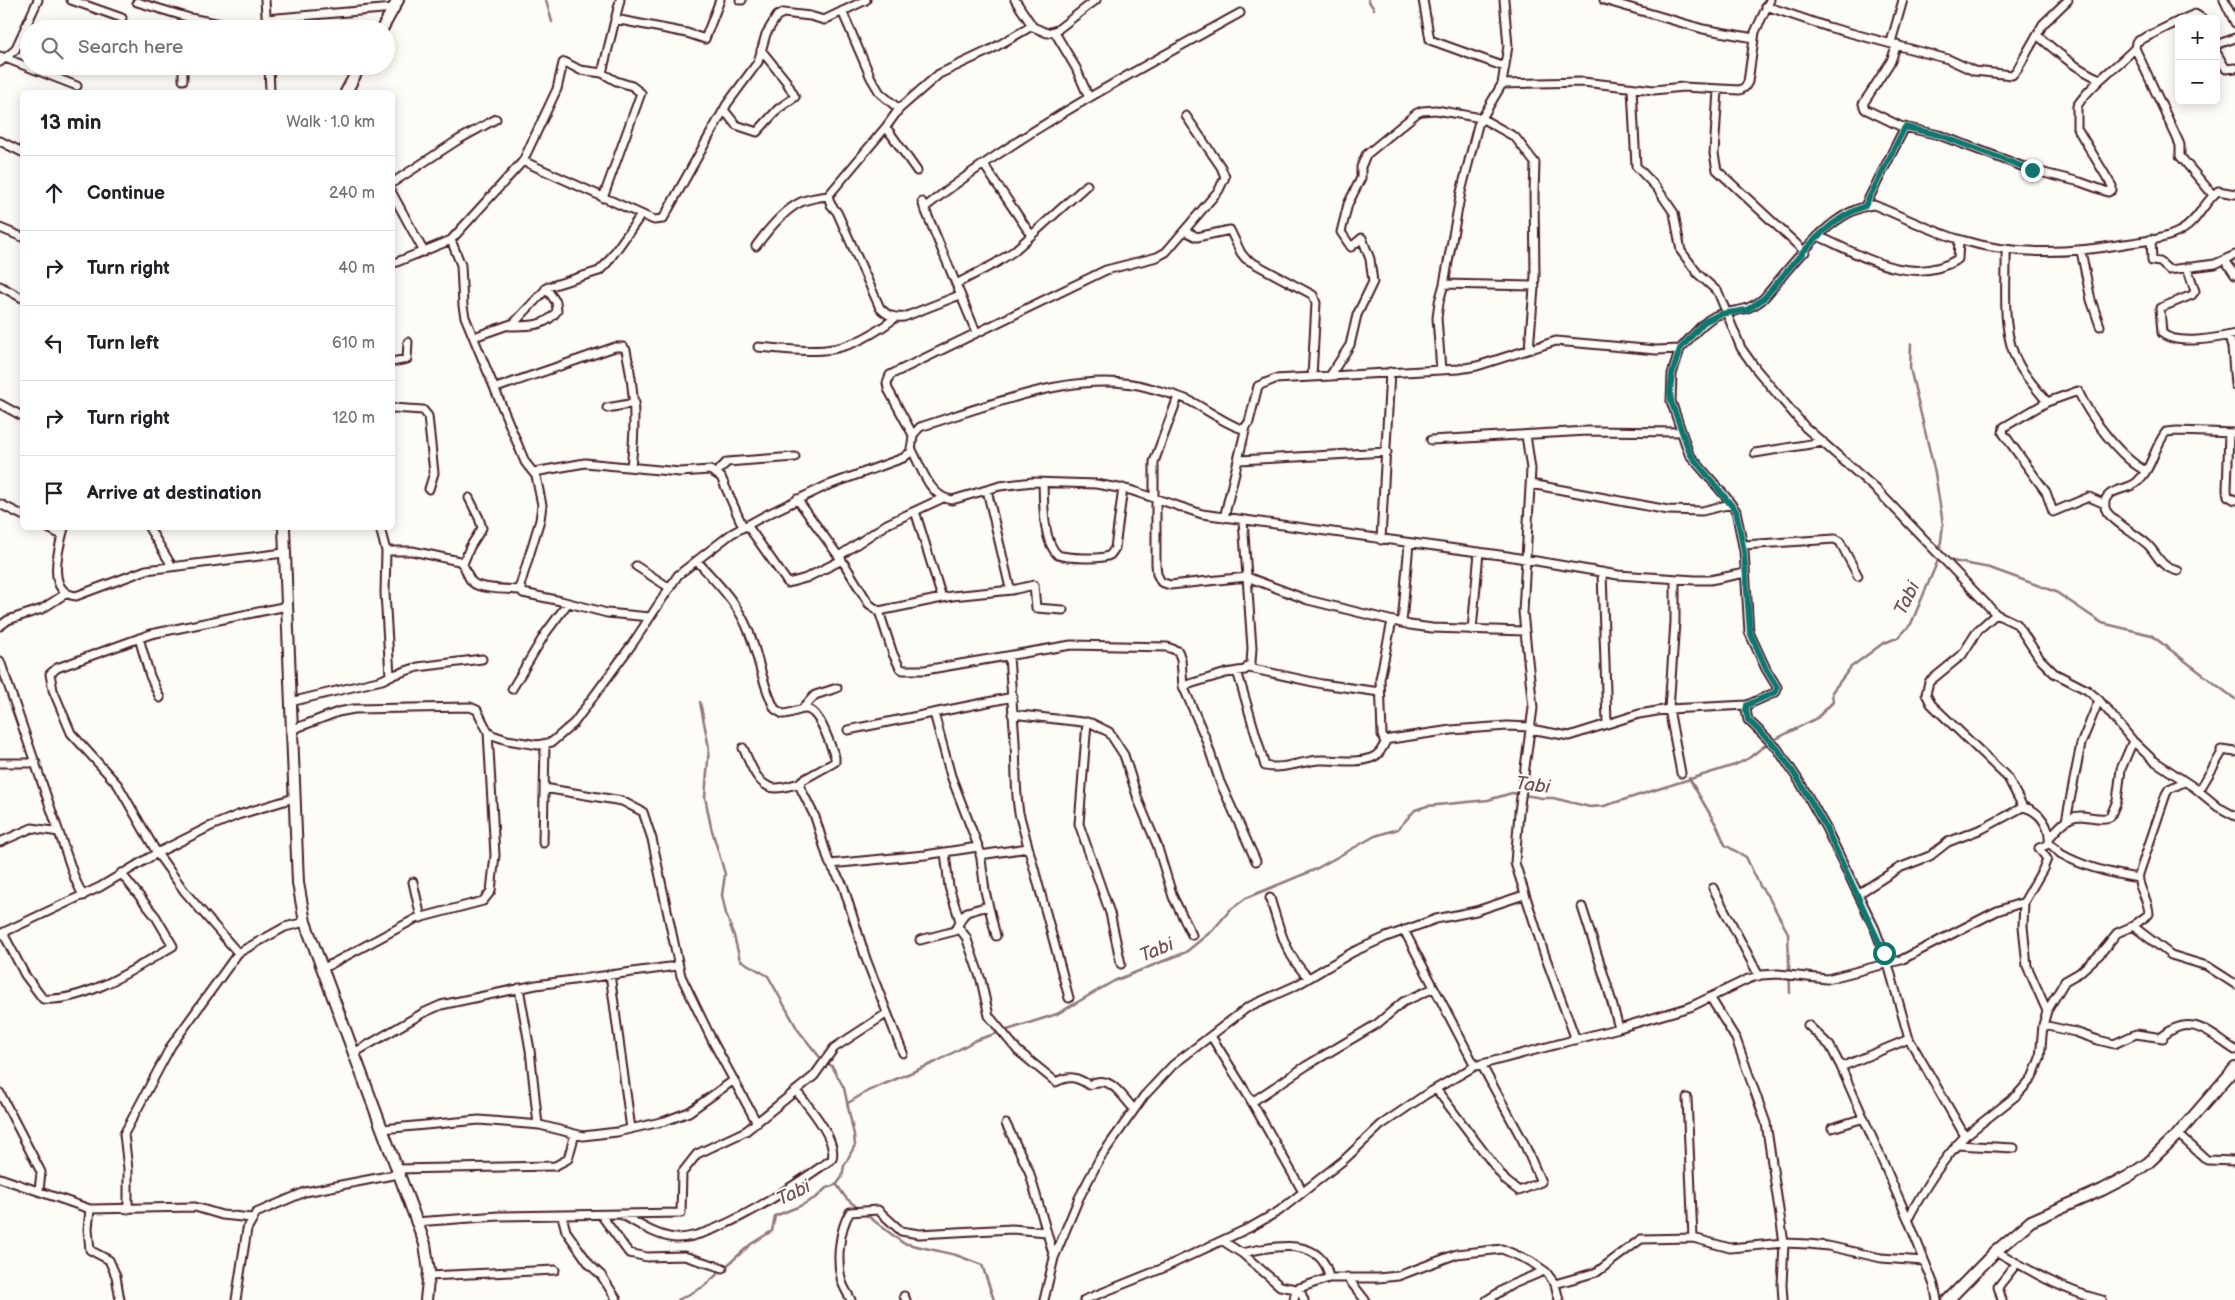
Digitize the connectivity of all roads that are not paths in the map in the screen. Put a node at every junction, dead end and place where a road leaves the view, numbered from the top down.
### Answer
1 (38, 0) edge
2 (71, 0) edge
3 (265, 0) edge
4 (620, 0) edge
5 (720, 0) edge
6 (866, 0) edge
7 (1015, 0) edge
8 (1096, 0) edge
9 (1423, 0) edge
10 (1504, 0) edge
11 (1604, 0) edge
12 (1903, 0) edge
13 (2068, 0) edge
14 (2224, 0) edge
15 (137, 2) dead end
16 (1768, 3) edge
17 (396, 4) edge
18 (842, 11) junction
19 (1240, 13) dead end
20 (122, 18) dead end
21 (190, 18) joint
22 (266, 19) joint
23 (614, 19) junction
24 (29, 20) edge
25 (200, 20) edge
26 (387, 20) edge
27 (2175, 23) edge
28 (2235, 23) edge
29 (1032, 26) junction
30 (1054, 31) junction
31 (2037, 35) junction
32 (1754, 38) junction
33 (2235, 38) edge
34 (20, 39) edge
35 (1894, 43) junction
36 (2220, 44) edge
37 (2135, 48) junction
38 (761, 50) junction
39 (2, 59) edge
40 (2220, 59) edge
41 (20, 65) edge
42 (1505, 68) junction
43 (2235, 68) edge
44 (602, 73) junction
45 (46, 75) edge
46 (183, 75) edge
47 (269, 75) edge
48 (355, 75) edge
49 (2100, 79) junction
50 (183, 80) dead end
51 (1502, 84) junction
52 (77, 86) dead end
53 (1632, 88) junction
54 (270, 90) edge
55 (347, 90) edge
56 (1718, 90) junction
57 (1089, 98) junction
58 (899, 109) junction
59 (724, 110) junction
60 (1186, 116) dead end
61 (1481, 118) junction
62 (496, 119) dead end
63 (886, 127) junction
64 (1905, 127) junction
65 (0, 141) edge
66 (20, 151) edge
67 (524, 161) junction
68 (984, 165) junction
69 (916, 171) dead end
70 (395, 181) edge
71 (1087, 184) dead end
72 (2235, 194) edge
73 (2212, 195) junction
74 (828, 196) junction
75 (603, 198) junction
76 (395, 199) edge
77 (1865, 206) junction
78 (641, 215) junction
79 (0, 228) edge
80 (1185, 231) junction
81 (1031, 235) junction
82 (20, 236) edge
83 (1818, 236) junction
84 (2152, 239) junction
85 (451, 240) junction
86 (1959, 240) junction
87 (756, 246) dead end
88 (2006, 249) junction
89 (2081, 251) junction
90 (424, 252) junction
91 (1804, 252) junction
92 (2235, 255) edge
93 (2225, 260) junction
94 (395, 263) edge
95 (2187, 267) junction
96 (2235, 275) edge
97 (956, 284) junction
98 (1444, 284) junction
99 (0, 286) edge
100 (1535, 286) junction
101 (546, 288) junction
102 (960, 295) junction
103 (20, 297) edge
104 (1726, 314) junction
105 (895, 318) junction
106 (510, 326) junction
107 (2100, 326) dead end
108 (976, 332) junction
109 (2232, 335) edge
110 (474, 337) junction
111 (408, 342) dead end
112 (758, 347) dead end
113 (1528, 349) junction
114 (1680, 349) junction
115 (395, 361) edge
116 (1440, 370) junction
117 (2234, 370) edge
118 (1390, 372) junction
119 (1330, 376) junction
120 (1312, 377) junction
121 (2235, 385) edge
122 (496, 388) junction
123 (1178, 397) junction
124 (2047, 402) junction
125 (635, 403) junction
126 (0, 404) edge
127 (395, 408) edge
128 (607, 408) dead end
129 (20, 415) edge
130 (1246, 427) junction
131 (1681, 432) junction
132 (2232, 433) edge
133 (1526, 434) junction
134 (913, 435) junction
135 (1431, 440) dead end
136 (1823, 442) junction
137 (911, 448) junction
138 (1387, 452) junction
139 (1755, 453) dead end
140 (795, 457) dead end
141 (1239, 460) junction
142 (631, 467) junction
143 (2146, 471) junction
144 (534, 472) junction
145 (716, 473) junction
146 (1043, 482) junction
147 (1531, 484) junction
148 (1123, 488) junction
149 (429, 489) dead end
150 (987, 490) junction
151 (469, 498) dead end
152 (797, 498) junction
153 (943, 498) junction
154 (1155, 498) junction
155 (2235, 500) edge
156 (0, 504) edge
157 (1731, 504) junction
158 (2104, 504) junction
159 (915, 511) junction
160 (20, 514) edge
161 (1224, 518) junction
162 (1243, 520) junction
163 (745, 526) junction
164 (150, 530) edge
165 (284, 530) edge
166 (381, 530) edge
167 (63, 531) edge
168 (1381, 540) junction
169 (1409, 543) junction
170 (1743, 545) junction
171 (386, 551) junction
172 (1479, 552) junction
173 (284, 553) junction
174 (840, 558) junction
175 (1526, 559) junction
176 (697, 561) junction
177 (464, 564) junction
178 (172, 566) junction
179 (636, 566) dead end
180 (2178, 571) dead end
181 (1602, 572) junction
182 (1745, 573) junction
183 (1858, 576) dead end
184 (1247, 577) junction
185 (1675, 579) junction
186 (670, 588) junction
187 (521, 590) junction
188 (1012, 590) junction
189 (65, 594) junction
190 (942, 598) junction
191 (568, 603) junction
192 (286, 606) junction
193 (1063, 610) dead end
194 (879, 611) junction
195 (1996, 614) junction
196 (650, 618) junction
197 (1392, 620) junction
198 (1402, 623) junction
199 (0, 626) edge
200 (1472, 630) junction
201 (1524, 631) junction
202 (139, 638) junction
203 (1009, 657) junction
204 (482, 659) dead end
205 (0, 661) edge
206 (1249, 668) junction
207 (1238, 671) junction
208 (390, 676) junction
209 (1183, 686) junction
210 (837, 688) dead end
211 (512, 689) dead end
212 (1380, 692) junction
213 (1013, 697) junction
214 (160, 698) dead end
215 (2100, 700) junction
216 (290, 702) junction
217 (1747, 705) junction
218 (802, 709) junction
219 (1669, 709) junction
220 (934, 713) junction
221 (1012, 714) junction
222 (1087, 722) junction
223 (1607, 723) junction
224 (1530, 728) junction
225 (291, 730) junction
226 (848, 730) dead end
227 (488, 732) junction
228 (1386, 741) junction
229 (2133, 741) junction
230 (545, 744) junction
231 (743, 748) dead end
232 (2235, 752) edge
233 (0, 763) edge
234 (36, 763) junction
235 (1681, 773) dead end
236 (2184, 782) junction
237 (800, 783) junction
238 (544, 788) junction
239 (2199, 791) junction
240 (294, 798) junction
241 (2023, 807) junction
242 (2235, 816) edge
243 (2066, 821) junction
244 (59, 832) junction
245 (2049, 840) junction
246 (0, 842) edge
247 (543, 843) dead end
248 (978, 847) junction
249 (1028, 848) junction
250 (945, 852) junction
251 (157, 853) junction
252 (980, 855) junction
253 (1256, 861) dead end
254 (830, 864) junction
255 (121, 874) junction
256 (2138, 878) junction
257 (413, 882) dead end
258 (1713, 888) dead end
259 (1858, 894) junction
260 (1524, 895) junction
261 (83, 896) junction
262 (1270, 898) dead end
263 (2024, 902) junction
264 (988, 906) junction
265 (1582, 908) dead end
266 (421, 918) junction
267 (305, 922) junction
268 (959, 924) junction
269 (2133, 926) junction
270 (1404, 930) junction
271 (2, 933) edge
272 (1192, 935) dead end
273 (996, 936) dead end
274 (920, 940) dead end
275 (238, 953) junction
276 (1120, 964) dead end
277 (1888, 964) junction
278 (677, 966) junction
279 (322, 969) junction
280 (610, 974) junction
281 (1759, 976) junction
282 (1309, 978) junction
283 (2235, 984) edge
284 (519, 988) junction
285 (1434, 988) junction
286 (1710, 997) junction
287 (1069, 998) dead end
288 (2047, 1011) junction
289 (886, 1014) junction
290 (1808, 1025) dead end
291 (2043, 1025) junction
292 (1619, 1028) junction
293 (1211, 1036) junction
294 (1909, 1039) junction
295 (1576, 1040) junction
296 (2235, 1050) edge
297 (354, 1053) junction
298 (903, 1053) dead end
299 (1478, 1065) junction
300 (1841, 1067) junction
301 (2235, 1068) edge
302 (734, 1080) junction
303 (1436, 1089) junction
304 (796, 1091) junction
305 (0, 1093) edge
306 (1687, 1098) dead end
307 (1252, 1102) junction
308 (1134, 1109) junction
309 (1864, 1118) junction
310 (757, 1123) junction
311 (1006, 1124) dead end
312 (538, 1125) junction
313 (1832, 1128) dead end
314 (382, 1129) junction
315 (631, 1129) junction
316 (576, 1134) junction
317 (2178, 1134) junction
318 (1965, 1136) junction
319 (1956, 1145) junction
320 (2014, 1148) dead end
321 (2235, 1161) edge
322 (397, 1171) junction
323 (0, 1178) edge
324 (39, 1191) junction
325 (1303, 1192) junction
326 (90, 1209) junction
327 (128, 1209) junction
328 (601, 1215) junction
329 (622, 1215) junction
330 (562, 1216) junction
331 (252, 1218) junction
332 (1908, 1218) junction
333 (415, 1222) junction
334 (1047, 1232) junction
335 (1693, 1238) junction
336 (1223, 1241) junction
337 (1784, 1243) junction
338 (1996, 1251) junction
339 (1242, 1253) junction
340 (1054, 1258) junction
341 (1924, 1260) junction
342 (2018, 1263) junction
343 (722, 1268) dead end
344 (556, 1270) dead end
345 (1544, 1271) junction
346 (429, 1276) junction
347 (1347, 1277) junction
348 (1329, 1278) junction
349 (1363, 1278) junction
350 (1555, 1284) junction
351 (1297, 1288) junction
352 (1358, 1292) junction
353 (120, 1300) edge
354 (236, 1300) edge
355 (426, 1300) edge
356 (617, 1300) edge
357 (851, 1300) edge
358 (1044, 1300) edge
359 (1084, 1300) edge
360 (1294, 1300) edge
361 (1304, 1300) edge
362 (1365, 1300) edge
363 (1487, 1300) edge
364 (1559, 1300) edge
365 (1783, 1300) edge
366 (1937, 1300) edge
367 (1948, 1300) edge
368 (2002, 1300) edge
369 (2102, 1300) edge

1 - 24 street
2 - 20 street
3 - 22 street
4 - 23 street
5 - 23 street
6 - 18 street
7 - 29 street
8 - 30 street
9 - 42 street
10 - 42 street
11 - 32 street
12 - 35 street
13 - 31 street
14 - 28 street
15 - 21 street
16 - 32 street
16 - 35 street
17 - 22 street
17 - 26 main road
18 - 38 street
18 - 58 street
19 - 57 street
21 - 25 street
23 - 44 street
27 - 37 street
29 - 30 street
29 - 58 street
30 - 57 street
31 - 35 street
31 - 49 street
32 - 56 street
33 - 36 street
34 - 39 street
35 - 64 street
37 - 49 street
37 - 73 street
38 - 59 street
38 - 59 street
39 - 41 street
40 - 43 street
42 - 51 street
44 - 67 street
44 - 75 street
45 - 52 street
46 - 50 street
47 - 54 street
48 - 55 main road
49 - 64 street
51 - 53 street
51 - 61 street
53 - 56 street
53 - 104 street
56 - 91 street
57 - 68 street
58 - 63 street
59 - 78 street
60 - 80 street
61 - 98 street
61 - 100 street
61 - 119 street
62 - 70 street
63 - 69 street
63 - 74 street
64 - 77 street
65 - 66 street
67 - 75 street
67 - 85 street
68 - 81 street
68 - 97 street
71 - 81 street
72 - 73 street
73 - 84 street
74 - 87 street
74 - 105 street
75 - 78 street
76 - 90 street
77 - 83 street
77 - 86 street
78 - 101 street
79 - 82 street
80 - 108 street
80 - 120 street
81 - 97 street
83 - 86 street
83 - 91 street
84 - 89 street
84 - 95 street
85 - 90 street
85 - 110 street
86 - 88 street
88 - 89 street
88 - 124 street
89 - 107 street
90 - 94 street
91 - 104 street
92 - 93 street
93 - 95 street
93 - 96 street
95 - 109 street
97 - 102 street
98 - 100 street
98 - 116 street
99 - 103 street
100 - 113 street
101 - 106 street
101 - 106 street
102 - 105 street
102 - 108 street
104 - 114 street
104 - 136 street
105 - 112 street
106 - 110 street
108 - 134 street
109 - 117 street
110 - 122 street
111 - 115 street
113 - 114 street
113 - 116 street
114 - 131 street
116 - 118 street
117 - 121 street
118 - 119 street
118 - 138 street
119 - 120 street
120 - 130 street
122 - 125 street
122 - 144 street
123 - 130 street
123 - 134 street
123 - 154 street
124 - 143 street
124 - 158 street
125 - 128 street
125 - 142 street
126 - 129 street
127 - 149 street
130 - 141 street
131 - 133 street
131 - 157 street
132 - 143 street
132 - 155 street
133 - 135 street
133 - 147 street
134 - 137 street
136 - 139 street
136 - 195 street
137 - 152 street
137 - 153 street
138 - 141 street
138 - 168 street
140 - 145 street
141 - 161 street
142 - 144 street
142 - 145 street
143 - 158 street
144 - 187 street
145 - 163 street
146 - 148 street
146 - 148 street
146 - 150 street
147 - 157 street
147 - 175 street
148 - 154 street
150 - 153 street
150 - 188 street
151 - 177 street
152 - 163 street
152 - 174 street
153 - 159 street
154 - 161 street
154 - 184 street
156 - 160 street
157 - 170 street
158 - 180 street
159 - 174 street
159 - 190 street
161 - 162 street
162 - 168 street
162 - 184 street
163 - 174 street
163 - 176 street
164 - 178 street
165 - 173 main road
166 - 171 street
167 - 189 street
168 - 169 street
169 - 172 street
169 - 198 street
170 - 182 street
170 - 183 street
171 - 177 street
171 - 208 street
172 - 175 street
172 - 200 street
173 - 178 street
173 - 192 main road
174 - 194 street
175 - 181 street
175 - 201 street
176 - 186 street
176 - 218 street
177 - 187 street
178 - 189 street
179 - 186 street
181 - 185 street
181 - 223 street
182 - 185 street
182 - 217 street
184 - 197 street
184 - 206 street
185 - 219 street
186 - 196 street
187 - 191 street
188 - 190 street
188 - 193 street
189 - 199 street
190 - 194 street
191 - 196 street
191 - 211 street
192 - 202 street
192 - 216 main road
194 - 203 street
195 - 215 street
195 - 241 street
196 - 230 street
197 - 198 street
197 - 212 street
198 - 200 street
200 - 201 street
201 - 224 street
202 - 214 street
202 - 251 street
203 - 209 street
203 - 213 street
204 - 208 street
205 - 234 street
206 - 207 street
206 - 212 street
207 - 209 street
207 - 228 street
208 - 216 street
209 - 253 street
210 - 218 street
212 - 228 street
213 - 220 street
213 - 221 street
215 - 229 street
215 - 243 street
216 - 225 main road
217 - 219 street
217 - 259 street
218 - 237 street
219 - 223 street
219 - 235 street
220 - 226 street
220 - 248 street
221 - 222 street
221 - 249 street
222 - 272 street
222 - 276 street
223 - 224 street
224 - 228 street
224 - 260 street
225 - 227 street
225 - 240 main road
227 - 230 street
227 - 266 street
229 - 236 street
229 - 243 street
230 - 238 street
231 - 237 street
232 - 239 street
233 - 234 street
234 - 244 street
236 - 239 street
236 - 256 street
237 - 254 street
238 - 247 street
238 - 278 street
239 - 242 street
240 - 251 street
240 - 267 main road
241 - 245 street
241 - 259 street
243 - 245 street
244 - 246 street
244 - 261 street
245 - 256 street
245 - 263 street
248 - 250 street
248 - 252 street
249 - 252 street
249 - 287 street
250 - 254 street
250 - 268 street
251 - 255 street
251 - 275 street
252 - 264 street
254 - 289 street
255 - 261 street
255 - 271 street
256 - 269 street
257 - 266 street
258 - 281 street
259 - 277 street
260 - 270 street
260 - 295 street
261 - 271 street
262 - 282 street
263 - 277 street
263 - 288 street
264 - 268 street
264 - 273 street
265 - 292 street
266 - 279 street
267 - 275 street
267 - 279 main road
268 - 274 street
268 - 308 street
269 - 283 street
269 - 288 street
270 - 282 street
270 - 285 street
275 - 327 street
277 - 281 street
277 - 294 street
278 - 280 street
278 - 302 street
279 - 297 main road
280 - 284 street
280 - 315 street
281 - 286 street
282 - 293 street
284 - 297 street
284 - 312 street
285 - 299 street
285 - 307 street
286 - 292 street
286 - 337 street
288 - 291 street
289 - 298 street
289 - 304 street
290 - 300 street
291 - 296 street
291 - 318 street
292 - 295 street
293 - 307 street
293 - 308 street
294 - 300 street
294 - 318 street
295 - 299 street
297 - 314 main road
299 - 303 street
299 - 303 street
300 - 309 street
301 - 317 main road
302 - 310 street
302 - 315 street
303 - 325 street
304 - 310 street
304 - 329 street
305 - 324 street
306 - 335 street
307 - 325 street
308 - 340 street
309 - 313 street
309 - 332 street
310 - 329 street
311 - 334 street
312 - 314 street
312 - 316 street
314 - 322 main road
315 - 316 street
316 - 322 street
317 - 321 street
317 - 338 main road
318 - 319 street
319 - 320 street
319 - 332 street
322 - 331 street
322 - 333 main road
323 - 324 street
324 - 326 street
325 - 336 street
326 - 327 street
326 - 353 street
327 - 331 street
328 - 329 street
328 - 330 street
328 - 343 street
330 - 333 street
330 - 356 street
331 - 354 street
332 - 341 street
333 - 346 main road
334 - 340 street
334 - 357 street
335 - 337 street
335 - 350 street
336 - 339 street
336 - 359 street
337 - 341 street
337 - 365 street
338 - 342 street
338 - 367 main road
339 - 348 street
339 - 351 street
340 - 358 street
341 - 366 street
342 - 368 street
342 - 369 street
344 - 346 street
345 - 349 street
345 - 350 street
345 - 363 street
346 - 355 main road
347 - 348 street
347 - 349 street
347 - 352 street
348 - 351 street
349 - 352 street
350 - 364 street
351 - 360 street
351 - 361 street
352 - 362 street

